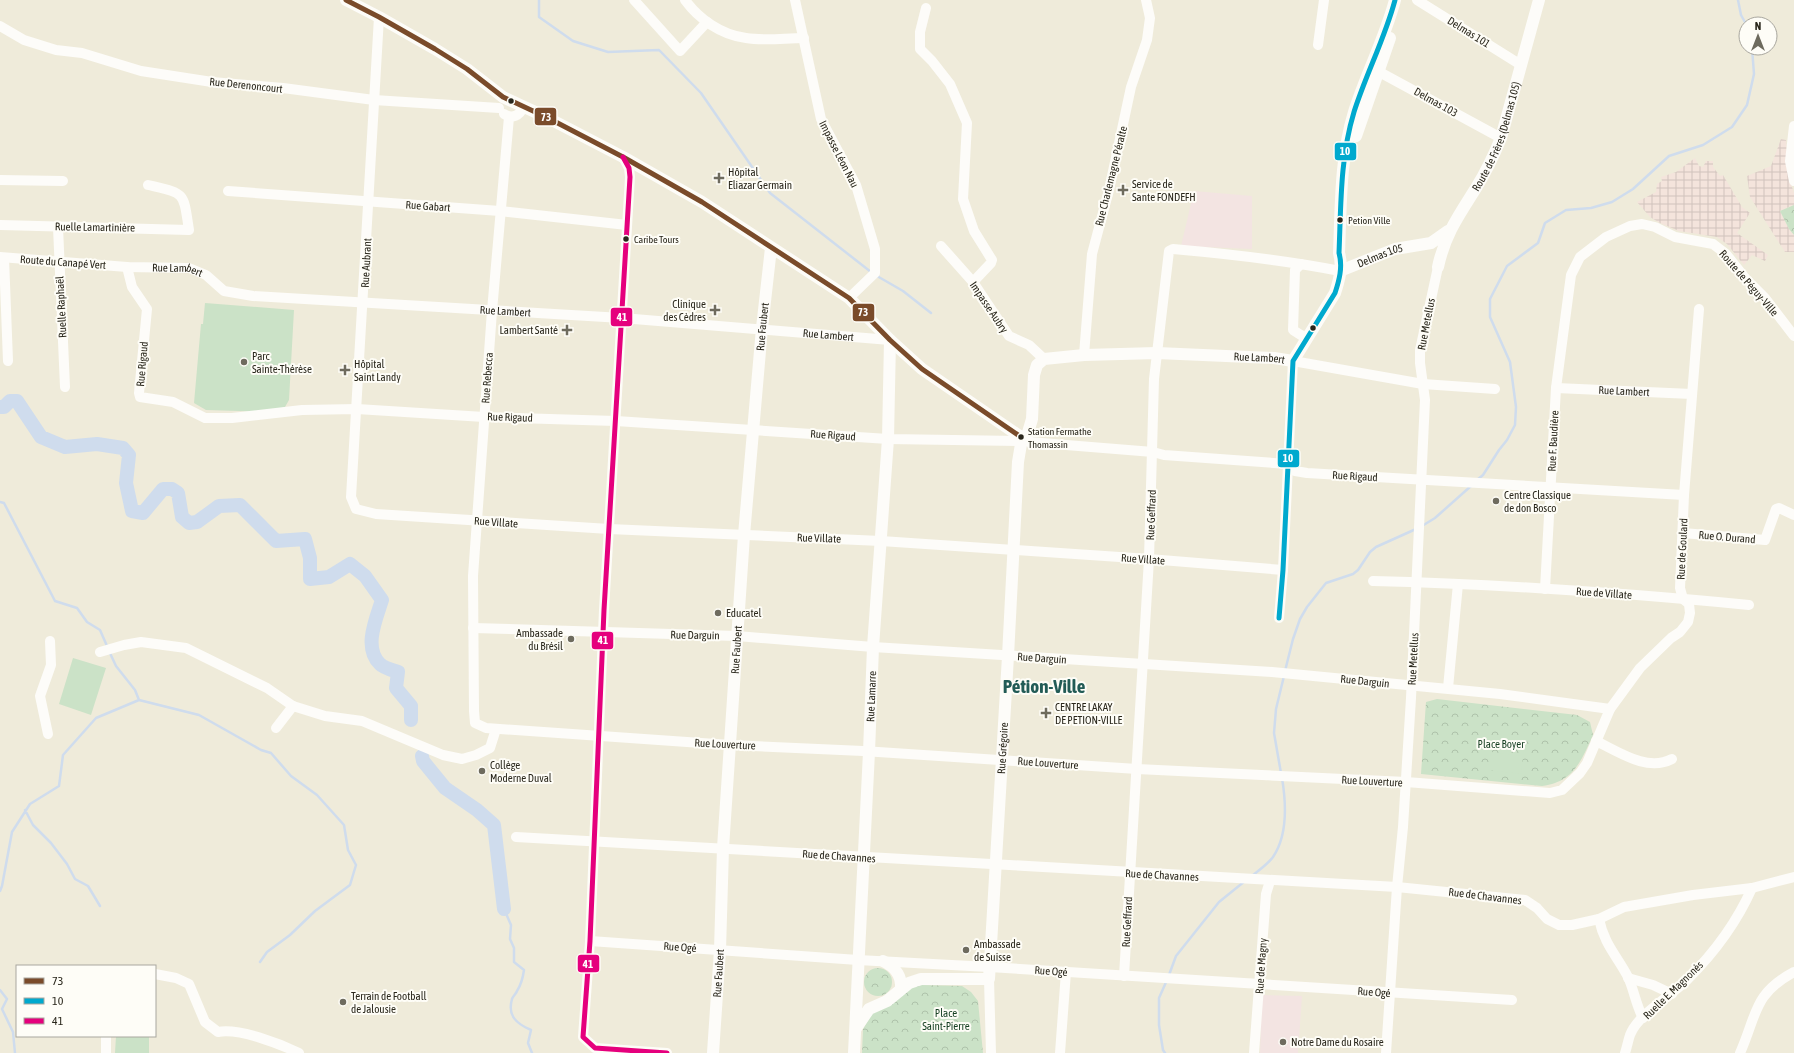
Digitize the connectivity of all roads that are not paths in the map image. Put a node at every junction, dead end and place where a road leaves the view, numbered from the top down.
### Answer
1 (346, 0) edge
2 (634, 0) edge
3 (685, 0) edge
4 (795, 0) edge
5 (1146, 0) edge
6 (1324, 0) edge
7 (1395, 0) edge
8 (1403, 0) edge
9 (1417, 0) edge
10 (1539, 0) edge
11 (926, 8) dead end
12 (379, 17) junction
13 (707, 22) junction
14 (0, 26) edge
15 (804, 38) junction
16 (1318, 45) dead end
17 (1521, 65) junction
18 (1375, 69) junction
19 (374, 100) junction
20 (501, 102) junction
21 (523, 107) junction
22 (509, 117) junction
23 (1794, 126) edge
24 (1501, 138) junction
25 (623, 157) junction
26 (0, 180) edge
27 (1794, 181) edge
28 (63, 182) dead end
29 (148, 184) dead end
30 (228, 191) dead end
31 (370, 202) junction
32 (500, 212) junction
33 (0, 225) edge
34 (627, 225) junction
35 (58, 227) junction
36 (1452, 227) junction
37 (1422, 245) junction
38 (941, 246) dead end
39 (772, 248) junction
40 (2, 257) edge
41 (58, 262) junction
42 (1301, 264) junction
43 (1341, 266) junction
44 (127, 267) junction
45 (1438, 267) junction
46 (973, 282) junction
47 (849, 298) junction
48 (364, 303) junction
49 (1699, 309) dead end
50 (492, 311) junction
51 (1564, 317) joint
52 (622, 318) junction
53 (762, 328) junction
54 (1794, 336) edge
55 (1307, 339) junction
56 (890, 340) junction
57 (1157, 354) junction
58 (1084, 355) junction
59 (1044, 359) junction
60 (8, 361) dead end
61 (1293, 361) junction
62 (1423, 384) junction
63 (65, 387) dead end
64 (1556, 388) junction
65 (1495, 389) dead end
66 (1692, 394) junction
67 (357, 409) junction
68 (484, 416) junction
69 (616, 421) junction
70 (754, 430) junction
71 (888, 439) junction
72 (1024, 440) junction
73 (1152, 452) junction
74 (1288, 464) junction
75 (1421, 480) junction
76 (1551, 488) junction
77 (1684, 495) junction
78 (356, 509) joint
79 (1794, 515) edge
80 (477, 520) junction
81 (609, 529) junction
82 (1683, 533) junction
83 (744, 535) junction
84 (881, 540) junction
85 (1014, 550) junction
86 (1149, 559) junction
87 (1283, 570) junction
88 (1373, 581) dead end
89 (1417, 582) junction
90 (1458, 584) junction
91 (1545, 589) junction
92 (1683, 599) junction
93 (1749, 605) dead end
94 (1279, 618) dead end
95 (473, 628) junction
96 (603, 632) junction
97 (737, 636) junction
98 (50, 642) dead end
99 (873, 647) junction
100 (100, 652) dead end
101 (1008, 656) junction
102 (1142, 664) junction
103 (1411, 685) junction
104 (1448, 688) junction
105 (293, 706) junction
106 (1610, 709) junction
107 (474, 711) joint
108 (276, 728) dead end
109 (496, 729) junction
110 (48, 734) dead end
111 (598, 736) junction
112 (1596, 740) junction
113 (730, 745) junction
114 (869, 752) junction
115 (1672, 759) dead end
116 (1002, 760) junction
117 (1137, 769) junction
118 (1406, 782) junction
119 (1562, 790) joint
120 (516, 837) dead end
121 (593, 841) junction
122 (723, 848) junction
123 (864, 858) junction
124 (995, 865) junction
125 (1130, 873) junction
126 (1794, 876) edge
127 (1270, 880) junction
128 (1397, 887) junction
129 (1752, 888) junction
130 (1599, 919) junction
131 (590, 941) junction
132 (720, 950) junction
133 (858, 960) junction
134 (883, 961) junction
135 (1066, 972) junction
136 (1794, 972) edge
137 (989, 973) junction
138 (156, 974) edge
139 (1124, 976) junction
140 (1628, 978) junction
141 (858, 982) junction
142 (1259, 985) junction
143 (901, 989) junction
144 (1390, 993) junction
145 (1672, 994) junction
146 (1512, 1000) dead end
147 (878, 1005) junction
148 (1643, 1018) junction
149 (855, 1029) junction
150 (106, 1037) edge
151 (106, 1053) edge
152 (300, 1053) edge
153 (667, 1053) edge
154 (713, 1053) edge
155 (854, 1053) edge
156 (991, 1053) edge
157 (1060, 1053) edge
158 (1254, 1053) edge
159 (1386, 1053) edge
160 (1625, 1053) edge
161 (1740, 1053) edge

1 - 12 main road
2 - 13 street
3 - 13 street
4 - 15 street, Impasse Léon Nau
5 - 58 street, Rue Charlemagne Péralte
6 - 16 street
7 - 18 main road
8 - 18 main road
9 - 17 street, Delmas 101
10 - 17 main road, Route de Frères (Delmas 105)
11 - 46 street
12 - 19 street, Rue Aubrant
12 - 20 main road
13 - 15 street
14 - 19 street, Rue Derenoncourt
15 - 47 street, Impasse Léon Nau
17 - 24 main road, Route de Frères (Delmas 105)
18 - 24 street, Delmas 103
18 - 43 main road
19 - 20 street, Rue Derenoncourt
19 - 31 street, Rue Aubrant
20 - 21 main road
20 - 22 street
21 - 22 street
21 - 25 main road
22 - 32 street, Rue Rebecca
23 - 27 street
24 - 36 main road, Route de Frères (Delmas 105)
25 - 34 street
25 - 39 main road
26 - 28 street
29 - 35 street, Ruelle Lamartinière
30 - 31 street, Rue Gabart
31 - 32 street, Rue Gabart
31 - 48 street, Rue Aubrant
32 - 34 street, Rue Gabart
32 - 50 street, Rue Rebecca
33 - 35 street, Ruelle Lamartinière
34 - 52 street
35 - 41 street, Ruelle Raphaël
36 - 37 main road, Delmas 105
36 - 45 main road, Route de Frères (Delmas 105)
37 - 43 main road, Delmas 105
37 - 45 main road
38 - 46 street, Impasse Aubry
39 - 47 main road
39 - 53 main road, Rue Faubert
40 - 41 street, Route du Canapé Vert
40 - 60 street
41 - 44 street, Route du Canapé Vert
41 - 63 street, Ruelle Raphaël
42 - 43 street, Rue Geffrard
42 - 55 street
42 - 57 street, Rue Geffrard
43 - 55 main road
44 - 48 street, Rue Lambert
44 - 67 street, Rue Rigaud
45 - 62 street, Rue Metellus
46 - 59 street, Impasse Aubry
47 - 56 main road
48 - 50 street, Rue Lambert
48 - 67 street, Rue Aubrant
49 - 66 street, Rue de Goulard
50 - 52 street, Rue Lambert
50 - 68 street, Rue Rebecca
51 - 54 street, Route de Péguy-Ville
51 - 64 street, Rue F. Baudière
52 - 53 street, Rue Lambert
52 - 69 street
53 - 56 street, Rue Lambert
53 - 70 main road, Rue Faubert
55 - 61 main road
56 - 71 main road, Rue Lamarre
56 - 72 main road
57 - 58 main road, Rue Lambert
57 - 61 main road, Rue Lambert
57 - 73 street, Rue Geffrard
58 - 59 main road, Rue Lambert
59 - 72 main road, Rue Grégoire
61 - 62 street, Rue Lambert
61 - 74 street
62 - 65 street, Rue Lambert
62 - 75 street, Rue Metellus
64 - 66 street, Rue Lambert
64 - 76 street, Rue F. Baudière
66 - 77 street, Rue de Goulard
67 - 68 street, Rue Rigaud
67 - 78 street, Rue Aubrant
68 - 69 street, Rue Rigaud
68 - 80 street, Rue Rebecca
69 - 70 street, Rue Rigaud
69 - 81 street
70 - 71 street, Rue Rigaud
70 - 83 main road, Rue Faubert
71 - 72 street, Rue Rigaud
71 - 84 main road, Rue Lamarre
72 - 73 street, Rue Rigaud
72 - 85 main road, Rue Grégoire
73 - 74 street, Rue Rigaud
73 - 86 street, Rue Geffrard
74 - 75 street, Rue Rigaud
74 - 87 street
75 - 76 street, Rue Rigaud
75 - 89 street, Rue Metellus
76 - 77 street, Rue Rigaud
76 - 91 street, Rue F. Baudière
77 - 82 street, Rue de Goulard
78 - 80 street, Rue Villate
79 - 82 street, Rue O. Durand
80 - 81 street, Rue Villate
80 - 95 street, Rue Rebecca
81 - 83 street, Rue Villate
81 - 96 street
82 - 92 street, Rue de Goulard
83 - 84 street, Rue Villate
83 - 97 main road, Rue Faubert
84 - 85 street, Rue Villate
84 - 99 main road, Rue Lamarre
85 - 86 street, Rue Villate
85 - 101 main road, Rue Grégoire
86 - 87 street, Rue Villate
86 - 102 street, Rue Geffrard
87 - 94 street
88 - 89 street
89 - 90 street
89 - 103 street, Rue Metellus
90 - 91 street, Rue de Villate
90 - 104 street
91 - 92 street, Rue de Villate
92 - 93 street, Rue de Villate
92 - 106 street, Rue de Goulard
95 - 96 street, Rue Darguin
95 - 107 street, Rue Rebecca
96 - 97 street, Rue Darguin
96 - 111 street
97 - 99 street, Rue Darguin
97 - 113 main road, Rue Faubert
98 - 110 street
99 - 101 street, Rue Darguin
99 - 114 main road, Rue Lamarre
100 - 105 street
101 - 102 street, Rue Darguin
101 - 116 main road, Rue Grégoire
102 - 103 street, Rue Darguin
102 - 117 street, Rue Geffrard
103 - 104 street, Rue Darguin
103 - 118 street, Rue Metellus
104 - 106 street, Rue Darguin
105 - 108 street
105 - 109 street
106 - 112 street, Rue de Goulard
107 - 109 street, Rue Louverture
109 - 111 street, Rue Louverture
111 - 113 street, Rue Louverture
111 - 121 street
112 - 115 street
112 - 119 street, Rue de Goulard
113 - 114 street, Rue Louverture
113 - 122 main road, Rue Faubert
114 - 116 street, Rue Louverture
114 - 123 main road, Rue Lamarre
116 - 117 street, Rue Louverture
116 - 124 main road, Rue Grégoire
117 - 118 street, Rue Louverture
117 - 125 street, Rue Geffrard
118 - 119 street, Rue Louverture
118 - 128 street, Rue Metellus
120 - 121 street, Rue de Chavannes
121 - 122 street, Rue de Chavannes
121 - 131 street
122 - 123 street, Rue de Chavannes
122 - 132 main road, Rue Faubert
123 - 124 street, Rue de Chavannes
123 - 133 main road, Rue Lamarre
124 - 125 street, Rue de Chavannes
124 - 137 main road, Rue Grégoire
125 - 127 street, Rue de Chavannes
125 - 139 street, Rue Geffrard
126 - 129 street, Rue de Chavannes
127 - 128 street, Rue de Chavannes
127 - 142 street, Rue de Magny
128 - 130 street, Rue de Chavannes
128 - 144 street, Rue Metellus
129 - 130 street, Rue de Chavannes
129 - 145 street, Ruelle E. Magnonès
130 - 140 street
131 - 132 street, Rue Ogé
131 - 153 street
132 - 133 street, Rue Ogé
132 - 154 main road, Rue Faubert
133 - 134 street, Rue Ogé
133 - 141 main road, Rue Lamarre
134 - 137 street, Rue Ogé
134 - 143 main road
135 - 137 street, Rue Ogé
135 - 139 street, Rue Ogé
135 - 157 street
136 - 161 street
137 - 143 main road
137 - 156 street, Rue Grégoire
138 - 152 street
139 - 142 street, Rue Ogé
140 - 145 street
140 - 148 street
141 - 147 main road
141 - 149 main road, Rue Lamarre
142 - 144 street, Rue Ogé
142 - 158 street, Rue de Magny
143 - 147 main road
144 - 146 street, Rue Ogé
144 - 159 street, Rue Metellus
145 - 148 street, Ruelle E. Magnonès
147 - 149 main road
148 - 160 street, Ruelle E. Magnonès
149 - 155 main road, Rue Lamarre
150 - 151 street

